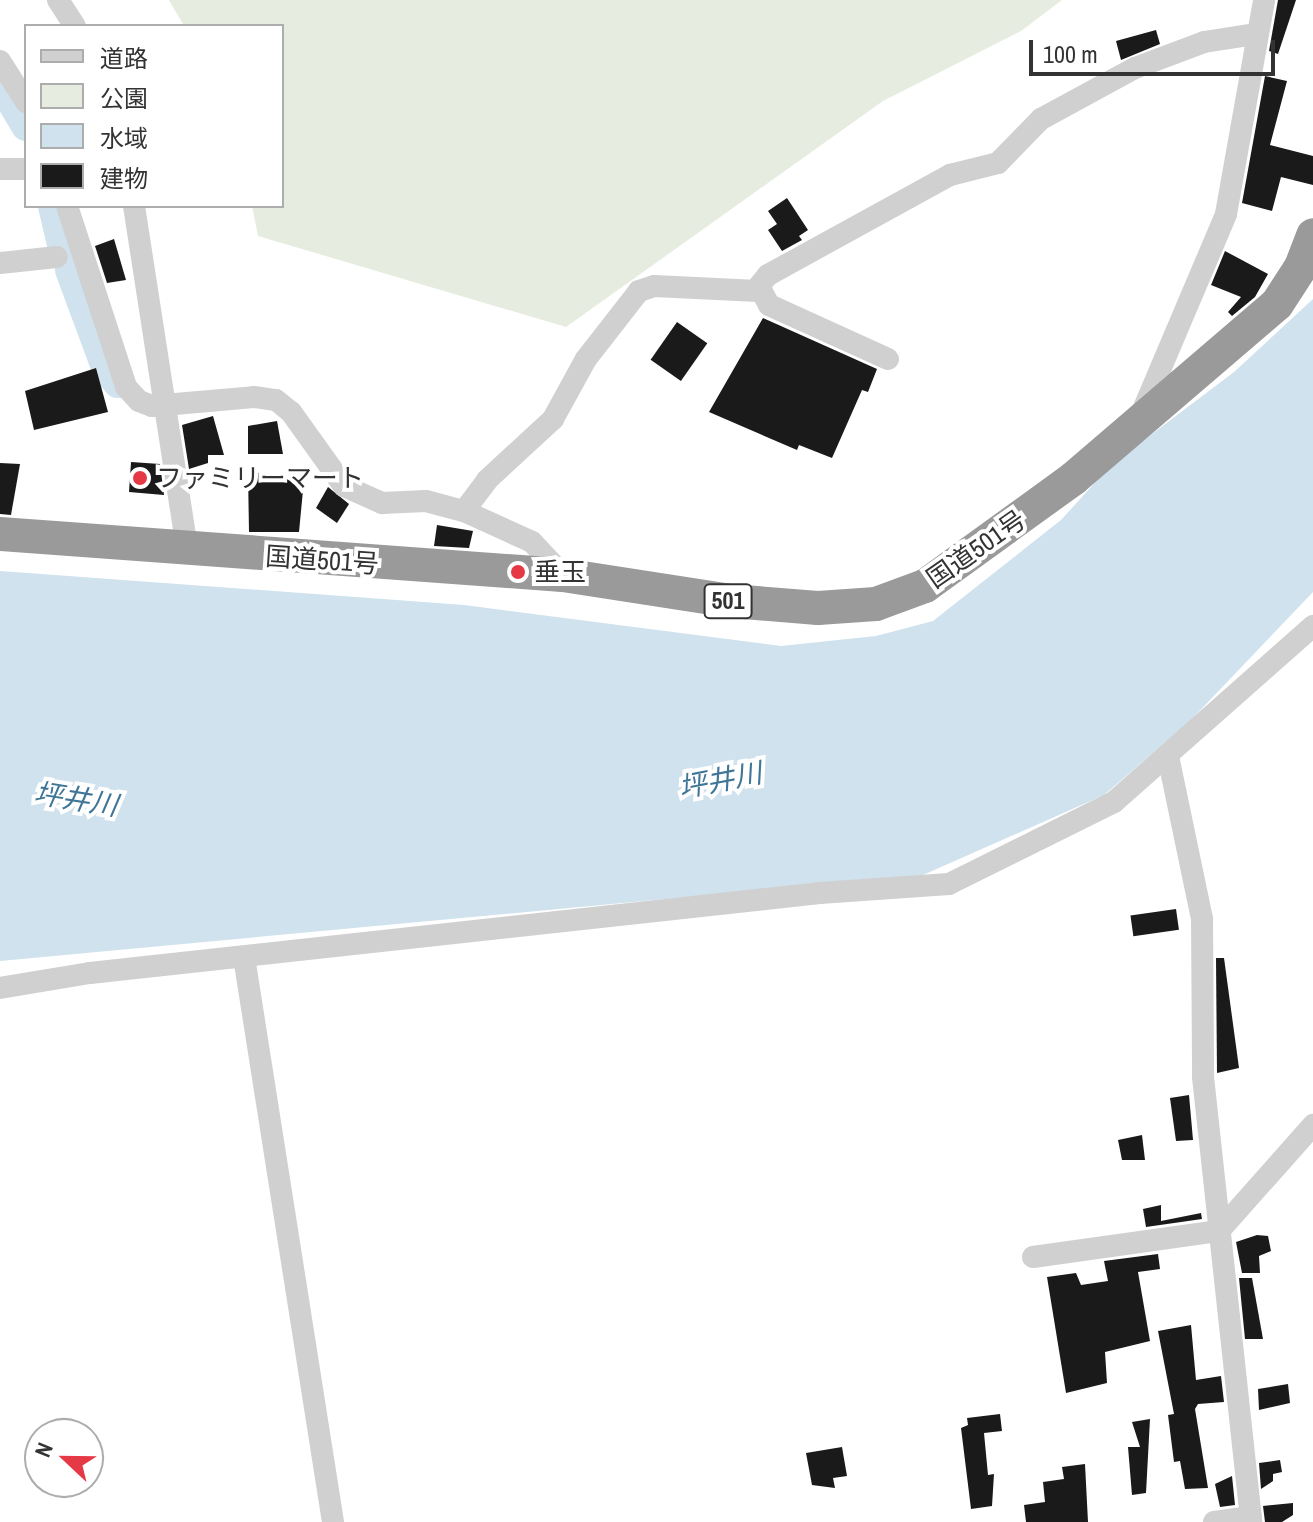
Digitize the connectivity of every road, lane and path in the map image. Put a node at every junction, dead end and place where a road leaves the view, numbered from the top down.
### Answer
1 (58, 0) edge
2 (1264, 0) edge
3 (74, 24) edge
4 (1256, 34) junction
5 (1, 64) edge
6 (24, 99) edge
7 (0, 169) edge
8 (24, 169) edge
9 (68, 208) edge
10 (134, 208) edge
11 (1313, 235) edge
12 (57, 257) dead end
13 (0, 263) edge
14 (758, 291) junction
15 (888, 359) dead end
16 (168, 405) junction
17 (1140, 417) junction
18 (464, 511) junction
19 (0, 534) edge
20 (187, 549) junction
21 (563, 575) junction
22 (1313, 626) edge
23 (1168, 756) junction
24 (244, 957) junction
25 (0, 988) edge
26 (1313, 1125) edge
27 (1219, 1231) junction
28 (1033, 1257) dead end
29 (1251, 1519) edge
30 (333, 1522) edge
31 (1214, 1522) edge

1 - 3 street
2 - 4 street
4 - 14 street
4 - 17 street
5 - 6 street
7 - 8 street
9 - 16 street
10 - 16 street
11 - 17 highway, 国道501号 / 501
12 - 13 street
14 - 15 street
14 - 18 street
16 - 18 street
16 - 20 street
17 - 21 highway, 国道501号 / 501
18 - 21 street
19 - 20 highway, 国道501号 / 501
20 - 21 highway, 国道501号 / 501
22 - 23 street
23 - 24 street
23 - 27 street
24 - 25 street
24 - 30 street
26 - 27 street
27 - 28 street
27 - 29 street
29 - 31 street

